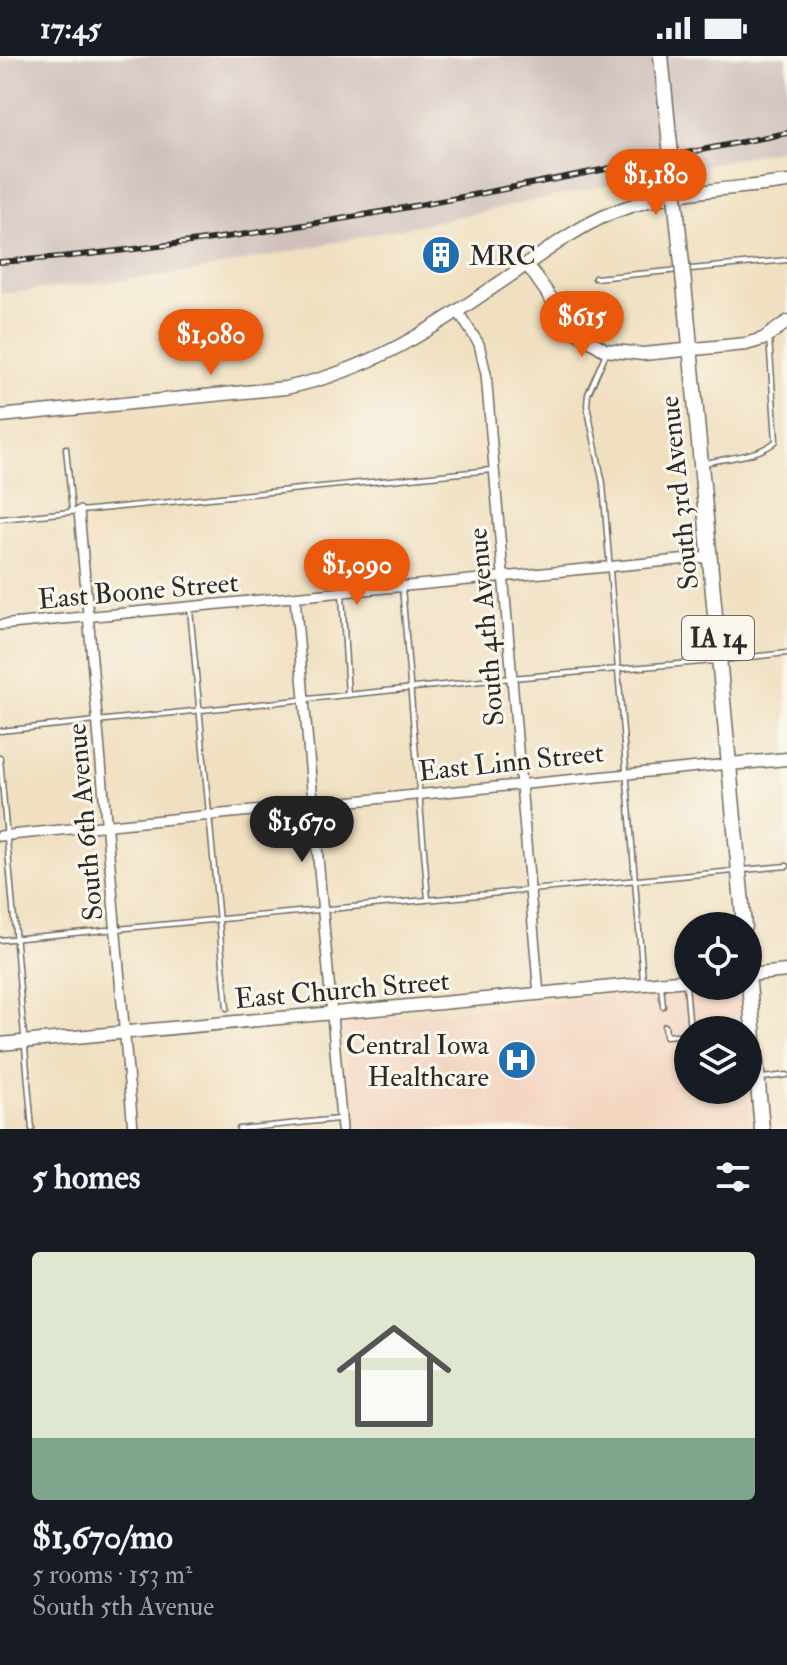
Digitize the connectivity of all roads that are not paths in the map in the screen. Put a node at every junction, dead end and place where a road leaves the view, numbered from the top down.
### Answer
1 (661, 56) edge
2 (787, 182) edge
3 (787, 260) edge
4 (527, 264) junction
5 (595, 278) dead end
6 (457, 310) junction
7 (787, 322) edge
8 (769, 335) junction
9 (690, 350) junction
10 (607, 351) junction
11 (0, 416) edge
12 (66, 448) dead end
13 (701, 464) junction
14 (494, 470) junction
15 (76, 511) junction
16 (0, 519) edge
17 (710, 557) junction
18 (608, 567) junction
19 (502, 577) junction
20 (402, 586) junction
21 (342, 592) junction
22 (295, 597) junction
23 (190, 607) junction
24 (89, 616) junction
25 (0, 625) edge
26 (787, 653) edge
27 (720, 660) junction
28 (617, 669) junction
29 (511, 678) junction
30 (411, 689) junction
31 (348, 695) junction
32 (304, 700) junction
33 (200, 711) junction
34 (97, 721) junction
35 (0, 731) edge
36 (0, 758) edge
37 (787, 759) edge
38 (729, 764) junction
39 (626, 774) junction
40 (521, 784) junction
41 (419, 794) junction
42 (313, 805) junction
43 (209, 815) junction
44 (106, 825) junction
45 (3, 835) edge
46 (787, 866) edge
47 (739, 870) junction
48 (635, 880) junction
49 (530, 890) junction
50 (428, 899) junction
51 (322, 909) junction
52 (743, 912) edge
53 (219, 919) junction
54 (115, 929) junction
55 (15, 938) junction
56 (0, 940) edge
57 (787, 971) edge
58 (762, 973) edge
59 (674, 982) edge
60 (661, 983) junction
61 (644, 985) junction
62 (539, 995) junction
63 (663, 1006) dead end
64 (227, 1008) dead end
65 (331, 1014) junction
66 (665, 1026) dead end
67 (125, 1033) junction
68 (674, 1035) edge
69 (24, 1042) junction
70 (0, 1044) edge
71 (787, 1075) edge
72 (762, 1078) edge
73 (760, 1104) edge
74 (341, 1124) edge
75 (32, 1129) edge
76 (133, 1129) edge
77 (239, 1129) edge
78 (762, 1129) edge

1 - 9 main road, South 3rd Avenue / IA 14, bridge
2 - 4 main road
3 - 5 lane
4 - 6 main road
4 - 10 main road
6 - 11 main road
6 - 14 street, South 4th Avenue
7 - 8 main road
8 - 9 main road
8 - 13 lane
9 - 10 main road
9 - 13 main road, South 3rd Avenue / IA 14
10 - 18 lane
12 - 15 lane
13 - 17 main road, South 3rd Avenue / IA 14
14 - 15 lane
14 - 19 street, South 4th Avenue
15 - 16 lane
15 - 24 street, South 6th Avenue
17 - 18 street, East Boone Street
17 - 27 main road, South 3rd Avenue / IA 14
18 - 19 street, East Boone Street
18 - 28 lane
19 - 20 street, East Boone Street
19 - 29 street, South 4th Avenue
20 - 21 street, East Boone Street
20 - 30 lane
21 - 22 street, East Boone Street
21 - 31 lane
22 - 23 street, East Boone Street
22 - 32 street
23 - 24 street, East Boone Street
23 - 33 lane
24 - 25 street, East Boone Street
24 - 34 street, South 6th Avenue
26 - 27 lane
27 - 28 lane
27 - 38 main road, South 3rd Avenue / IA 14
28 - 29 lane
28 - 39 lane
29 - 30 lane
29 - 40 street, South 4th Avenue
30 - 31 lane
30 - 41 lane
31 - 32 lane
32 - 33 lane
32 - 42 street
33 - 34 lane
33 - 43 lane
34 - 35 lane
34 - 44 street, South 6th Avenue
36 - 45 lane
37 - 38 main road, East Linn Street
38 - 39 street, East Linn Street
38 - 47 main road, South 3rd Avenue / IA 14
39 - 40 street, East Linn Street
39 - 48 lane
40 - 41 street, East Linn Street
40 - 49 street, South 4th Avenue
41 - 42 street, East Linn Street
41 - 50 lane
42 - 43 street, East Linn Street
42 - 51 street
43 - 44 street, East Linn Street
43 - 53 lane
44 - 45 street, East Linn Street
44 - 54 street, South 6th Avenue
45 - 55 lane
46 - 47 lane
47 - 48 lane
47 - 52 main road, South 3rd Avenue / IA 14
48 - 49 lane
48 - 61 lane
49 - 50 lane
49 - 62 street, South 4th Avenue
50 - 51 lane
51 - 53 lane
51 - 65 street
53 - 54 lane
53 - 64 lane
54 - 55 lane
54 - 67 street, South 6th Avenue
55 - 56 lane
55 - 69 lane
57 - 58 main road
59 - 60 main road, East Church Street
60 - 61 main road, East Church Street
60 - 63 lane
61 - 62 main road, East Church Street
62 - 65 main road, East Church Street
65 - 67 main road, East Church Street
65 - 74 street
66 - 68 lane
67 - 69 main road, East Church Street
67 - 76 street, South 6th Avenue
69 - 70 main road, East Church Street
69 - 75 lane
71 - 72 lane
73 - 78 main road
74 - 77 lane

